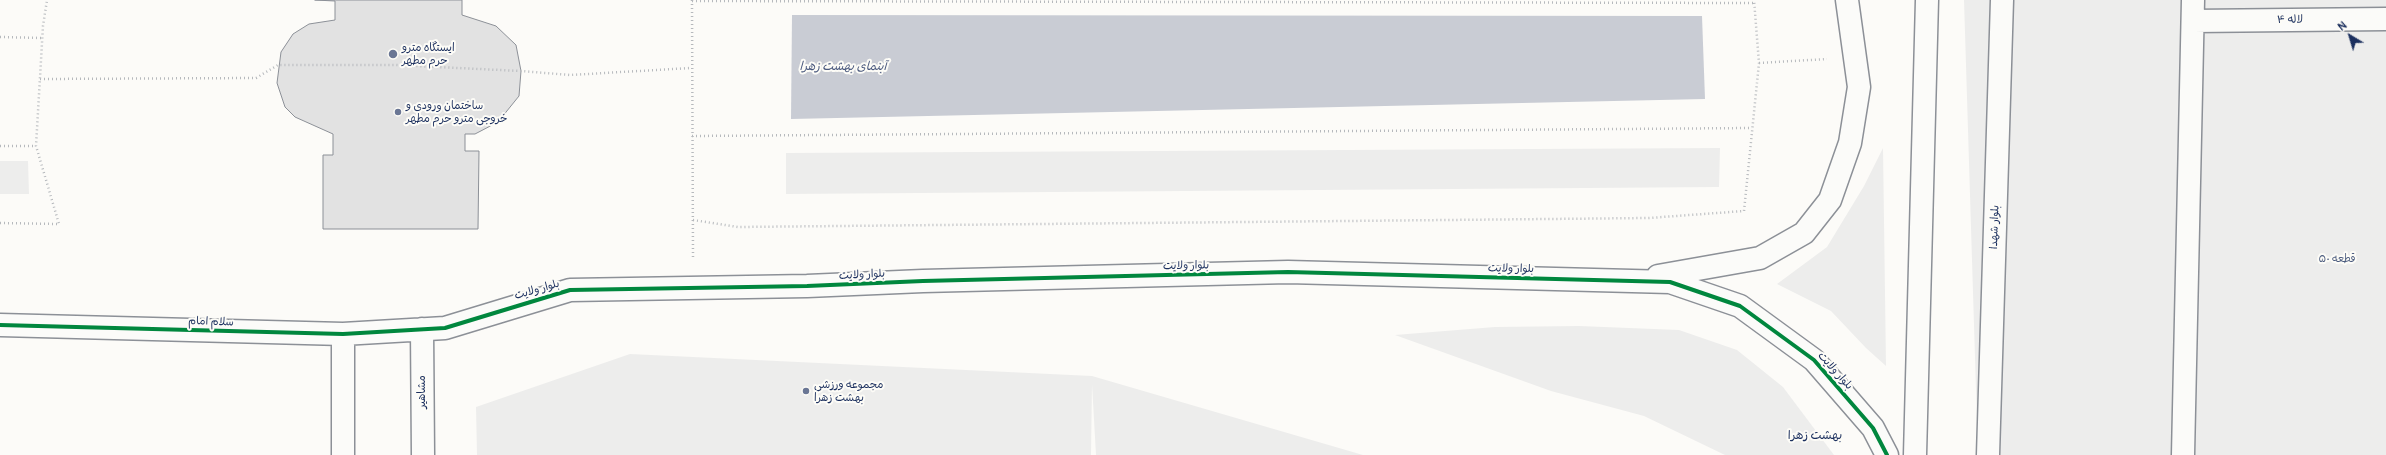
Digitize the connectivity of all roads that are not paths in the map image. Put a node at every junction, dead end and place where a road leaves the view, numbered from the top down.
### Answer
1 (1847, 0) edge
2 (1927, 0) edge
3 (2002, 0) edge
4 (2193, 10) edge
5 (2386, 19) edge
6 (1625, 281) junction
7 (0, 325) edge
8 (422, 329) junction
9 (343, 334) junction
10 (343, 455) edge
11 (423, 455) edge
12 (1887, 455) edge
13 (1914, 455) edge
14 (1988, 455) edge
15 (2183, 455) edge

1 - 6 street
2 - 13 street
3 - 14 street, بلوار شهدا
4 - 5 street, لاله ۴
4 - 15 street
6 - 8 street, بلوار ولایت
6 - 12 street, بلوار ولایت
7 - 9 street, سلام امام
8 - 9 street, سلام امام
8 - 11 street, مشاهیر
9 - 10 street

